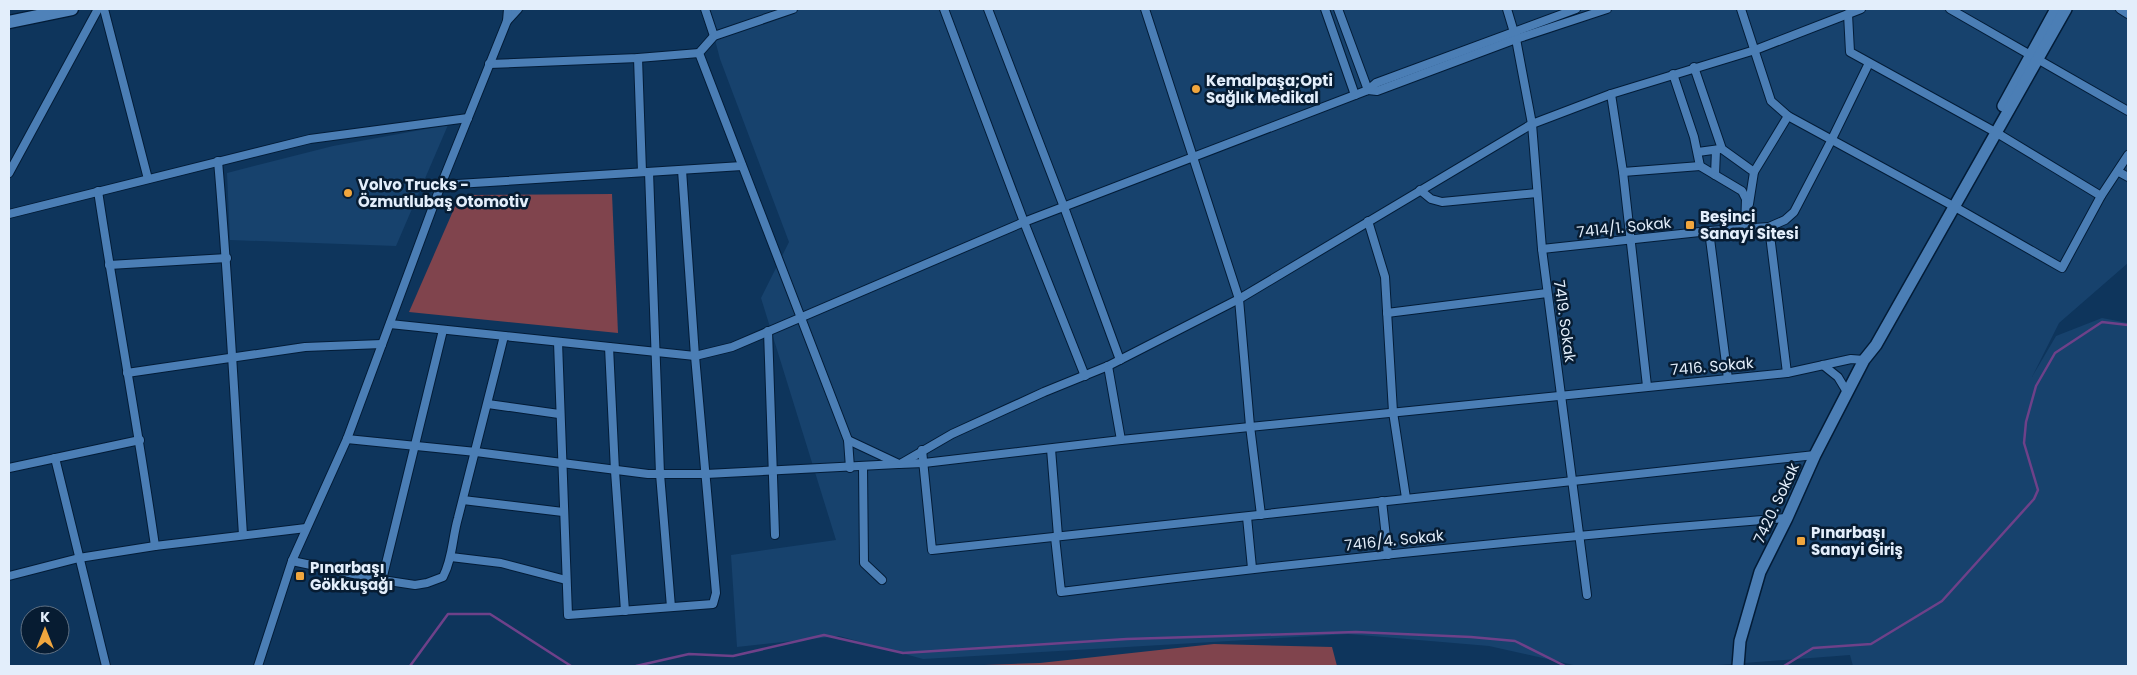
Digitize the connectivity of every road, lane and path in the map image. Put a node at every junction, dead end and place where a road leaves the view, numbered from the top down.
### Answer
1 (72, 9) edge
2 (98, 9) edge
3 (104, 9) edge
4 (508, 9) edge
5 (518, 9) edge
6 (705, 9) edge
7 (794, 9) edge
8 (944, 9) edge
9 (988, 9) edge
10 (1145, 9) edge
11 (1325, 9) edge
12 (1338, 9) edge
13 (1507, 9) edge
14 (1576, 9) edge
15 (1607, 9) edge
16 (1741, 9) edge
17 (1860, 9) edge
18 (1950, 9) edge
19 (2056, 9) edge
20 (2066, 9) edge
21 (2120, 9) edge
22 (1848, 14) junction
23 (2128, 14) edge
24 (507, 21) junction
25 (9, 22) edge
26 (1515, 35) junction
27 (714, 36) junction
28 (1755, 50) junction
29 (699, 53) junction
30 (2034, 57) junction
31 (638, 58) junction
32 (1869, 62) junction
33 (489, 64) junction
34 (1694, 67) junction
35 (1672, 74) junction
36 (1368, 90) junction
37 (1355, 94) junction
38 (1611, 94) junction
39 (2128, 111) edge
40 (1788, 116) junction
41 (468, 118) junction
42 (1532, 124) junction
43 (1994, 131) junction
44 (1831, 141) junction
45 (1719, 149) junction
46 (1698, 152) junction
47 (2128, 155) edge
48 (1194, 156) junction
49 (218, 162) junction
50 (742, 166) junction
51 (1700, 166) junction
52 (682, 170) junction
53 (645, 172) junction
54 (1623, 172) junction
55 (1754, 172) junction
56 (2119, 172) junction
57 (9, 173) edge
58 (1715, 175) junction
59 (2128, 176) edge
60 (148, 179) junction
61 (441, 185) junction
62 (1420, 190) junction
63 (98, 191) junction
64 (1537, 193) junction
65 (2101, 196) junction
66 (1952, 205) junction
67 (1064, 207) junction
68 (9, 214) edge
69 (1368, 221) junction
70 (1024, 222) junction
71 (1769, 227) junction
72 (1746, 228) junction
73 (1709, 231) junction
74 (1630, 240) junction
75 (1542, 249) junction
76 (227, 258) junction
77 (109, 265) junction
78 (1547, 293) junction
79 (1239, 299) junction
80 (1387, 313) junction
81 (800, 317) junction
82 (390, 324) junction
83 (443, 330) junction
84 (768, 331) junction
85 (504, 336) junction
86 (558, 342) junction
87 (382, 344) junction
88 (609, 347) junction
89 (655, 352) junction
90 (231, 356) junction
91 (695, 356) junction
92 (1120, 360) junction
93 (1864, 360) junction
94 (1823, 365) junction
95 (1108, 366) junction
96 (127, 373) junction
97 (1787, 373) junction
98 (1085, 376) junction
99 (1728, 378) junction
100 (1647, 386) junction
101 (1847, 392) junction
102 (1561, 396) junction
103 (488, 404) junction
104 (1394, 412) junction
105 (559, 414) junction
106 (1250, 426) junction
107 (347, 439) junction
108 (140, 440) junction
109 (848, 440) junction
110 (1121, 440) junction
111 (415, 446) junction
112 (1051, 448) junction
113 (922, 450) junction
114 (476, 452) junction
115 (1815, 455) junction
116 (55, 458) junction
117 (924, 463) junction
118 (561, 464) junction
119 (900, 464) junction
120 (863, 467) junction
121 (9, 468) edge
122 (850, 468) junction
123 (615, 471) junction
124 (772, 472) junction
125 (660, 474) junction
126 (706, 474) junction
127 (1573, 482) junction
128 (1406, 498) junction
129 (463, 500) junction
130 (1382, 501) junction
131 (563, 512) junction
132 (1261, 515) junction
133 (1247, 517) junction
134 (1787, 518) junction
135 (306, 528) junction
136 (1579, 534) junction
137 (242, 535) junction
138 (775, 535) dead end
139 (1057, 537) junction
140 (155, 546) junction
141 (1388, 555) junction
142 (451, 557) junction
143 (79, 558) junction
144 (292, 561) junction
145 (1252, 568) junction
146 (9, 576) edge
147 (382, 580) junction
148 (566, 580) junction
149 (882, 580) dead end
150 (1586, 595) dead end
151 (671, 607) junction
152 (625, 611) junction
153 (106, 666) edge
154 (258, 666) edge
155 (1738, 666) edge

1 - 25 main road
2 - 57 street
3 - 60 street
4 - 24 street
5 - 24 street
6 - 27 street
7 - 27 street
8 - 70 street
9 - 67 street
10 - 48 street
11 - 37 street
12 - 36 street
13 - 26 street, 7419. Sokak
14 - 26 street
15 - 26 street
16 - 28 street
17 - 22 street
18 - 30 street
19 - 30 street
20 - 30 street
21 - 23 street
22 - 28 street
22 - 32 street
24 - 33 street
26 - 36 street
26 - 42 street, 7419. Sokak
27 - 29 street
28 - 34 street
28 - 40 street
29 - 31 street
29 - 50 street
30 - 39 street
30 - 43 street, 7420. Sokak
31 - 33 street
31 - 53 street
32 - 43 street
32 - 44 street
33 - 41 street
34 - 35 street
34 - 45 street
35 - 38 street
35 - 46 street
36 - 37 street
37 - 48 street
38 - 42 street
38 - 54 street
40 - 44 street
40 - 55 street
41 - 49 street
41 - 61 street
42 - 62 street
42 - 64 street, 7419. Sokak
43 - 65 street
43 - 66 street, 7420. Sokak
44 - 66 street
44 - 71 street
45 - 46 street
45 - 55 street
45 - 58 street
46 - 51 street
47 - 56 street
48 - 67 street
48 - 79 street
49 - 60 street
49 - 76 street
50 - 52 street
50 - 81 street
51 - 54 street
51 - 58 street
52 - 53 street
52 - 91 street
53 - 61 street
53 - 89 street
54 - 74 street
55 - 72 street
56 - 59 street
56 - 65 street
58 - 72 street
60 - 63 street
61 - 82 street
62 - 64 street
62 - 69 street
63 - 68 street
63 - 77 street
64 - 75 street, 7419. Sokak
65 - 66 street
66 - 93 street, 7420. Sokak
67 - 70 street
67 - 92 street
69 - 79 street
69 - 80 street
70 - 81 street
70 - 98 street
71 - 72 street, 7414/1. Sokak
71 - 97 street
72 - 73 street, 7414/1. Sokak
73 - 74 street, 7414/1. Sokak
73 - 99 street
74 - 75 street, 7414/1. Sokak
74 - 100 street
75 - 78 street, 7419. Sokak
76 - 77 street
76 - 90 street
77 - 96 street
78 - 80 street
78 - 102 street, 7419. Sokak
79 - 92 street
79 - 106 street
80 - 104 street
81 - 84 street
81 - 109 street
82 - 83 street
82 - 87 street
83 - 85 street
83 - 111 street
84 - 91 street
84 - 124 street
85 - 86 street
85 - 103 street
86 - 88 street
86 - 105 street
87 - 90 street
87 - 107 street
88 - 89 street
88 - 123 street
89 - 91 street
89 - 125 street
90 - 96 street
90 - 137 street
91 - 126 street
92 - 95 street
93 - 94 street, 7416. Sokak
93 - 101 street, 7420. Sokak
94 - 97 street, 7416. Sokak
94 - 101 street
95 - 98 street
95 - 110 street
96 - 108 street
97 - 99 street, 7416. Sokak
98 - 113 street
99 - 100 street, 7416. Sokak
100 - 102 street, 7416. Sokak
101 - 115 street, 7420. Sokak
102 - 104 street, 7416. Sokak
102 - 127 street, 7419. Sokak
103 - 105 street
103 - 114 street
104 - 106 street, 7416. Sokak
104 - 128 street
105 - 118 street
106 - 110 street, 7416. Sokak
106 - 132 street
107 - 111 street, 7416. Sokak
107 - 135 street
108 - 116 street
108 - 140 street
109 - 119 street
109 - 122 street
110 - 112 street, 7416. Sokak
111 - 114 street, 7416. Sokak
111 - 147 street
112 - 117 street, 7416. Sokak
112 - 139 street
113 - 117 street
113 - 119 street
114 - 118 street, 7416. Sokak
114 - 129 street
115 - 127 street
115 - 134 street, 7420. Sokak
116 - 121 street
116 - 143 street
117 - 119 street, 7416. Sokak
117 - 139 street
118 - 123 street, 7416. Sokak
118 - 131 street
119 - 120 street, 7416. Sokak
120 - 122 street, 7416. Sokak
120 - 149 street
122 - 124 street, 7416. Sokak
123 - 125 street, 7416. Sokak
123 - 152 street
124 - 126 street, 7416. Sokak
124 - 138 street
125 - 126 street, 7416. Sokak
125 - 151 street
126 - 151 street
127 - 128 street
127 - 136 street, 7419. Sokak
128 - 130 street
129 - 131 street
129 - 142 street
130 - 132 street
130 - 141 street
131 - 148 street
132 - 133 street
133 - 139 street
133 - 145 street
134 - 136 street, 7416/4. Sokak
134 - 155 street, 7420. Sokak
135 - 137 street
135 - 144 street
136 - 141 street, 7416/4. Sokak
136 - 150 street, 7419. Sokak
137 - 140 street
139 - 145 street, 7416/4. Sokak
140 - 143 street
141 - 145 street, 7416/4. Sokak
142 - 147 street
142 - 148 street
143 - 146 street
143 - 153 street
144 - 147 street
144 - 154 street
148 - 152 street
151 - 152 street

